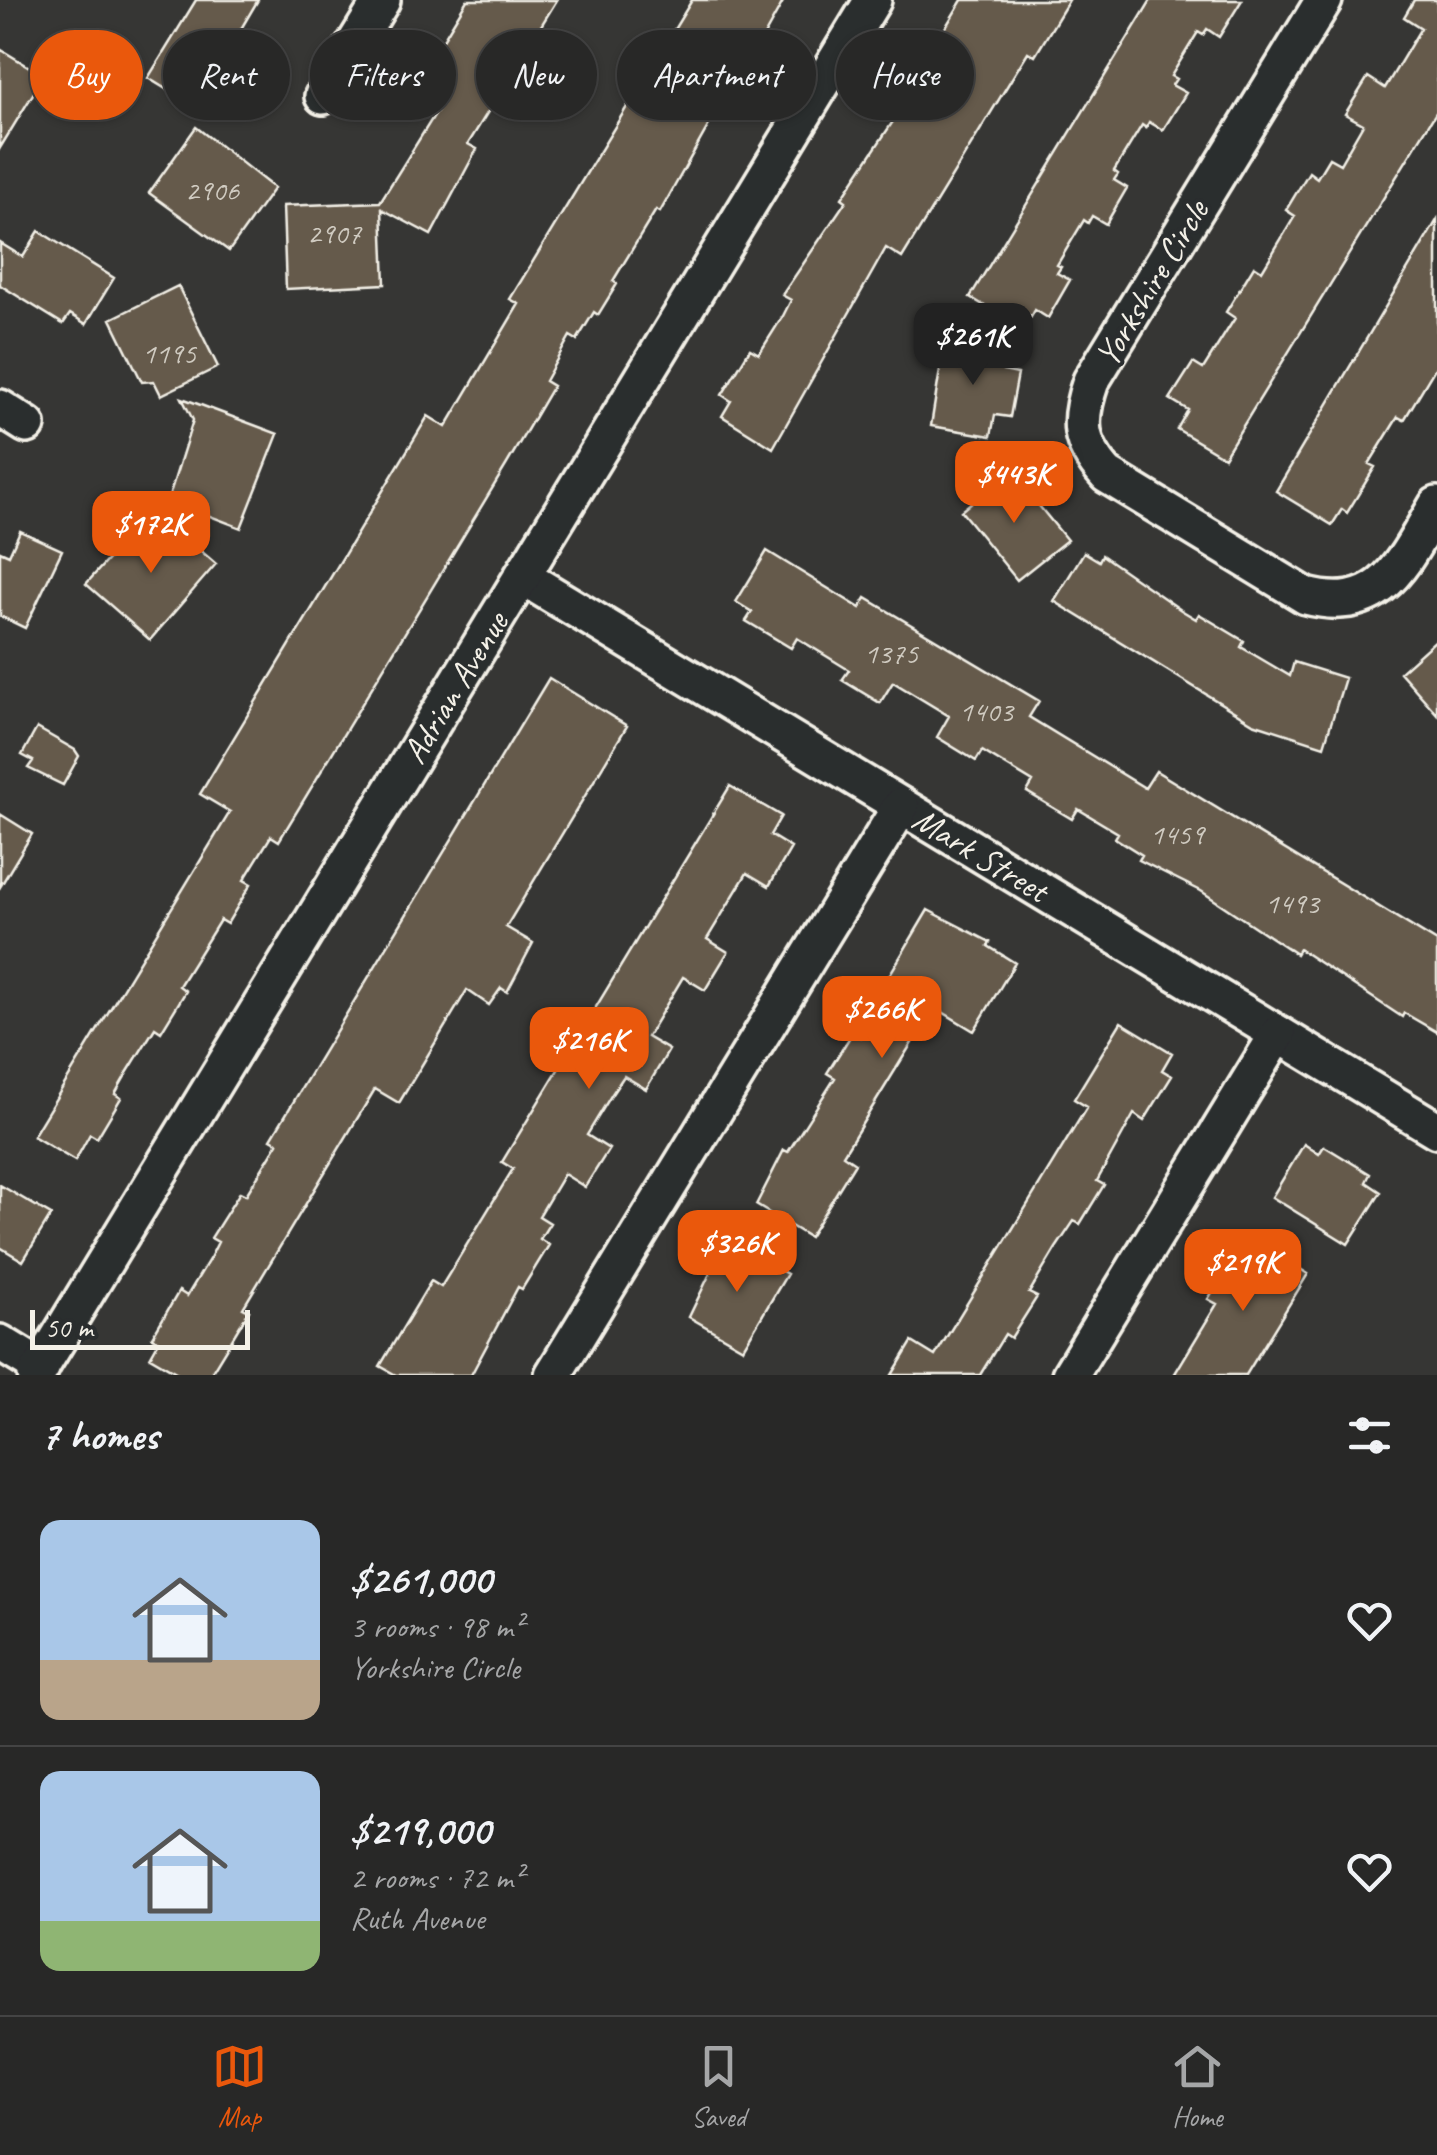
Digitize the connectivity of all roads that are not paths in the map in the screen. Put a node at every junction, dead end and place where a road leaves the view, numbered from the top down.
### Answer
1 (382, 0) edge
2 (873, 0) edge
3 (1324, 0) edge
4 (364, 30) edge
5 (1437, 505) edge
6 (523, 578) junction
7 (901, 806) junction
8 (1278, 1034) junction
9 (1437, 1130) edge
10 (0, 1343) edge
11 (38, 1371) edge
12 (553, 1375) edge
13 (1070, 1375) edge

1 - 4 street
2 - 6 street, Adrian Avenue
3 - 5 street, Yorkshire Circle
6 - 7 street, Mark Street
6 - 11 street, Adrian Avenue
7 - 8 street, Mark Street
7 - 12 street
8 - 9 street, Mark Street
8 - 13 street
10 - 11 street

